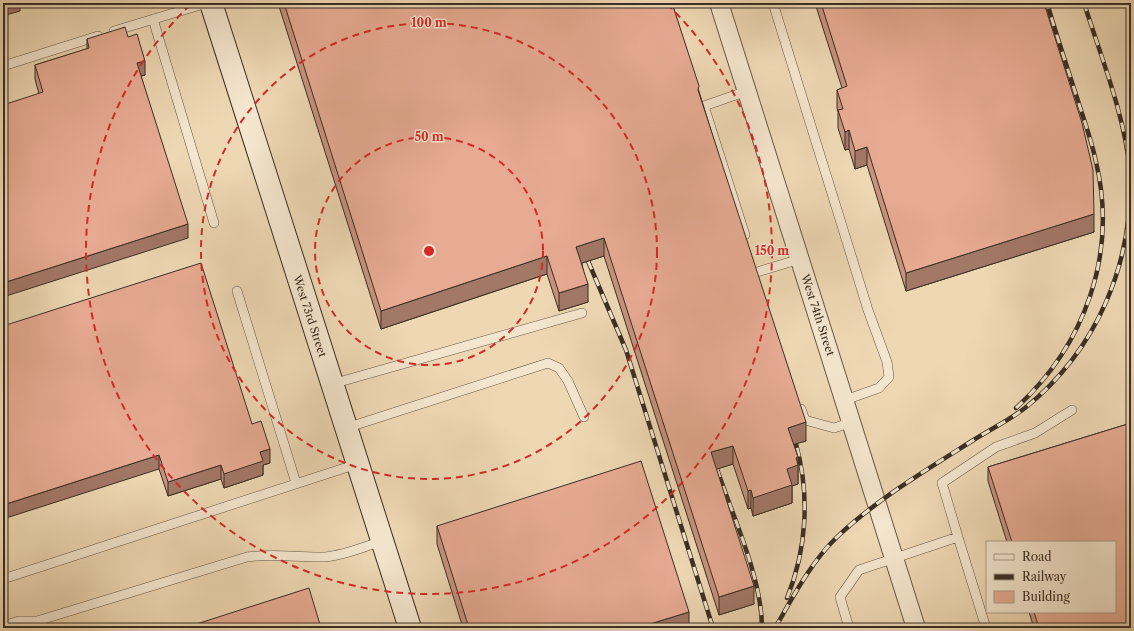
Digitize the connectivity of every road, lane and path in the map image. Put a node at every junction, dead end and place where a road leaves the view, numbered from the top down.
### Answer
1 (207, 3) edge
2 (211, 3) edge
3 (719, 3) edge
4 (773, 3) edge
5 (153, 20) junction
6 (3, 66) edge
7 (747, 91) junction
8 (214, 223) dead end
9 (748, 242) edge
10 (800, 259) junction
11 (757, 272) edge
12 (237, 291) dead end
13 (582, 313) dead end
14 (332, 384) junction
15 (798, 398) edge
16 (845, 400) junction
17 (1072, 410) dead end
18 (584, 417) dead end
19 (852, 422) junction
20 (346, 428) junction
21 (357, 464) junction
22 (296, 484) junction
23 (958, 537) junction
24 (382, 541) junction
25 (894, 559) junction
26 (3, 579) edge
27 (3, 626) edge
28 (410, 628) edge
29 (849, 628) edge
30 (916, 628) edge
31 (986, 628) edge

1 - 5 lane
2 - 14 street, West 73rd Street
3 - 7 street, West 74th Street
4 - 16 lane
5 - 6 lane
5 - 8 lane
7 - 9 lane
7 - 10 street, West 74th Street
10 - 11 lane
10 - 16 street, West 74th Street
12 - 22 lane
13 - 14 lane
14 - 20 street, West 73rd Street
15 - 19 lane
16 - 19 street, West 74th Street
17 - 23 lane
18 - 20 lane
19 - 25 street, West 74th Street
20 - 21 street, West 73rd Street
21 - 22 lane
21 - 24 street, West 73rd Street
22 - 26 lane
23 - 25 lane
23 - 31 lane
24 - 27 lane
24 - 28 street, West 73rd Street
25 - 29 lane
25 - 30 street, West 74th Street

